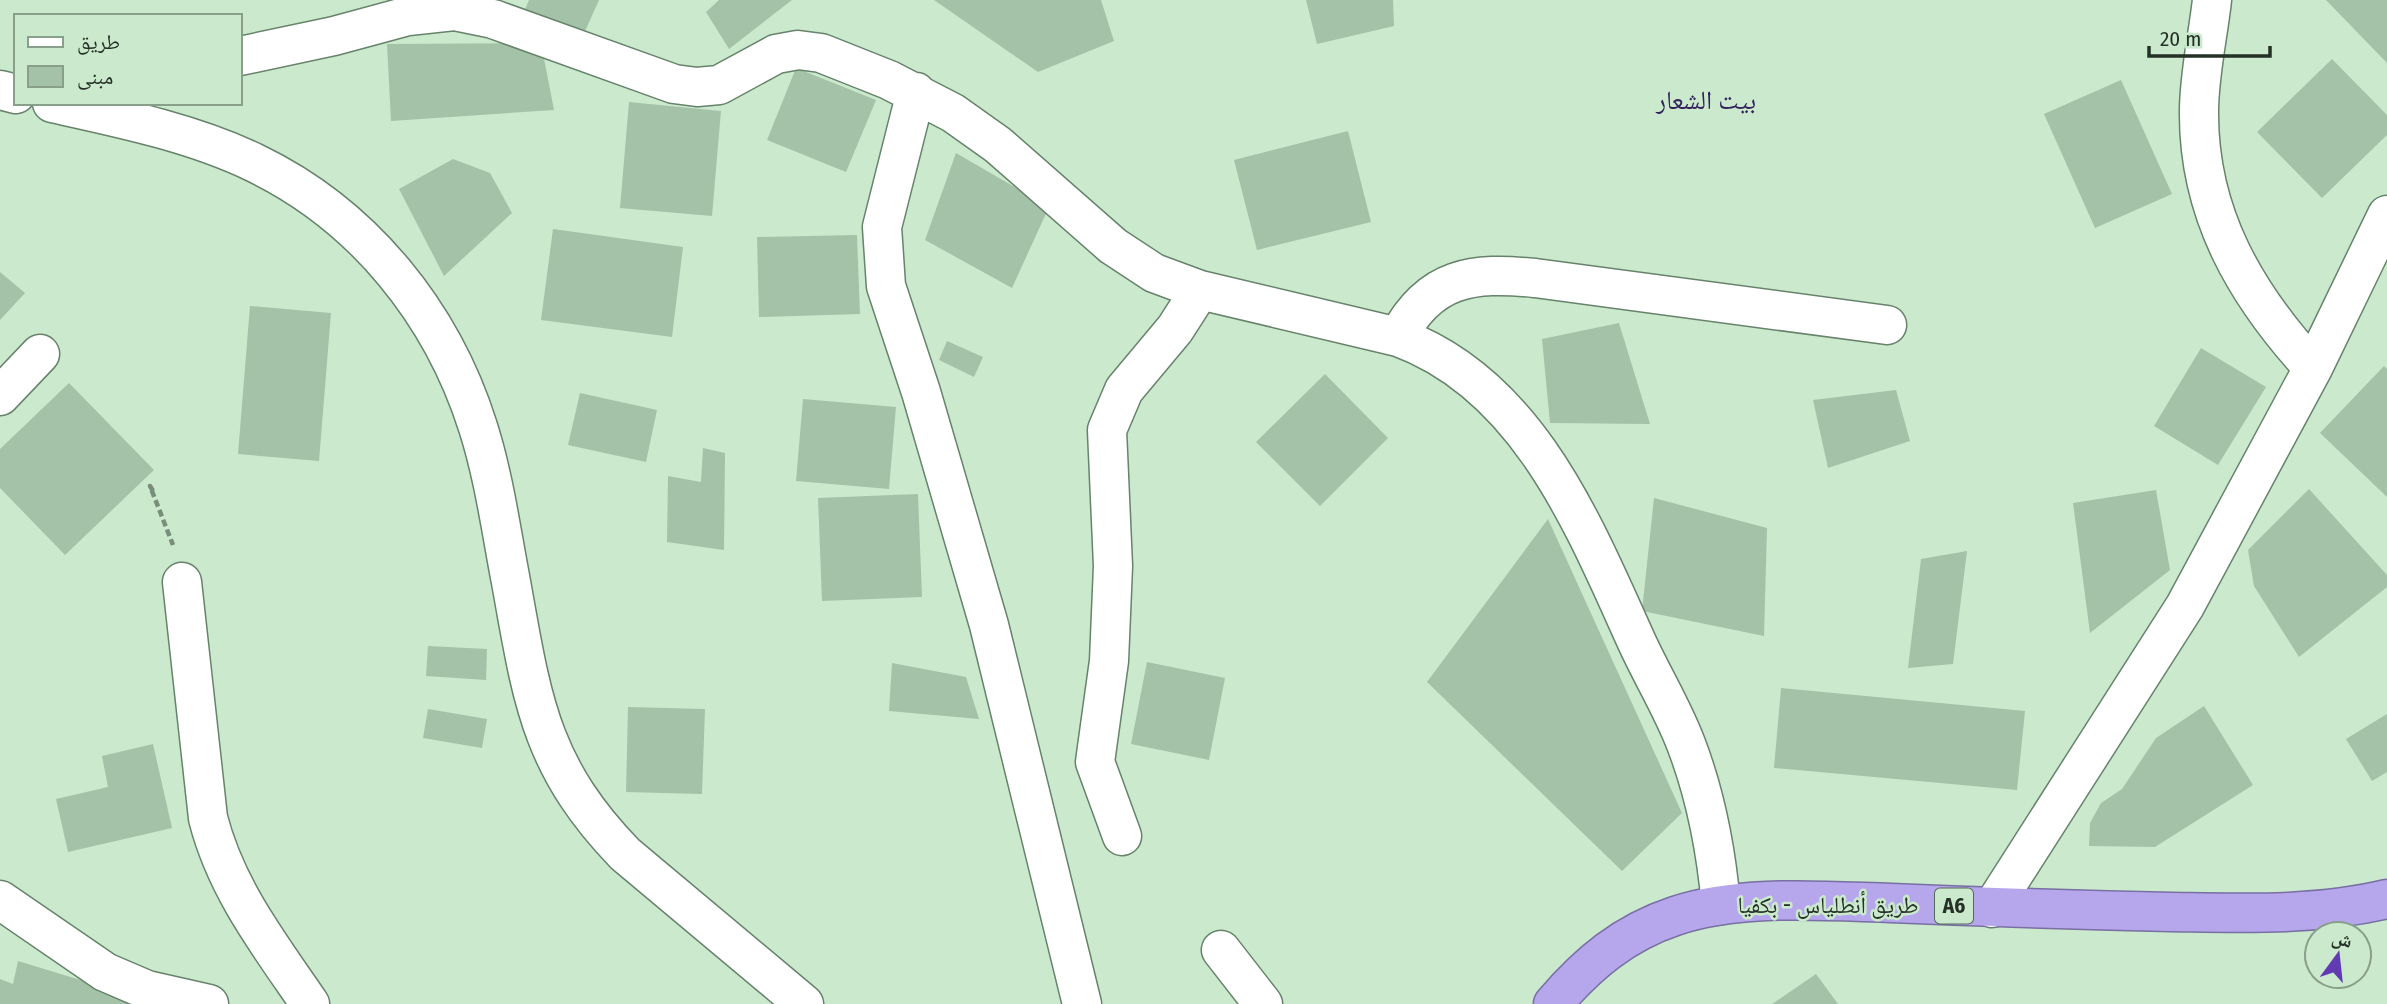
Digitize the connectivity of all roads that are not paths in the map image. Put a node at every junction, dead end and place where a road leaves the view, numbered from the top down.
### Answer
1 (2212, 0) edge
2 (455, 5) edge
3 (242, 56) edge
4 (916, 92) junction
5 (60, 105) edge
6 (2387, 215) edge
7 (1199, 290) junction
8 (1887, 325) dead end
9 (1398, 337) junction
10 (40, 354) dead end
11 (2313, 368) junction
12 (0, 396) edge
13 (182, 582) road end
14 (1122, 836) dead end
15 (2387, 899) edge
16 (0, 901) edge
17 (1721, 905) junction
18 (1992, 908) junction
19 (1222, 950) dead end
20 (208, 1004) edge
21 (310, 1004) edge
22 (804, 1004) edge
23 (1082, 1004) edge
24 (1263, 1004) edge
25 (1553, 1004) edge

1 - 11 street
2 - 3 street
2 - 4 street
4 - 7 street
4 - 23 street
5 - 22 street
6 - 11 street
7 - 9 street
7 - 14 street
8 - 9 street
9 - 17 street
10 - 12 street
11 - 18 street
13 - 21 street
15 - 18 highway, طريق أنطلياس - بكفيا / A6
16 - 20 street
17 - 18 highway, طريق أنطلياس - بكفيا / A6
17 - 25 highway, طريق أنطلياس - بكفيا / A6
19 - 24 street

